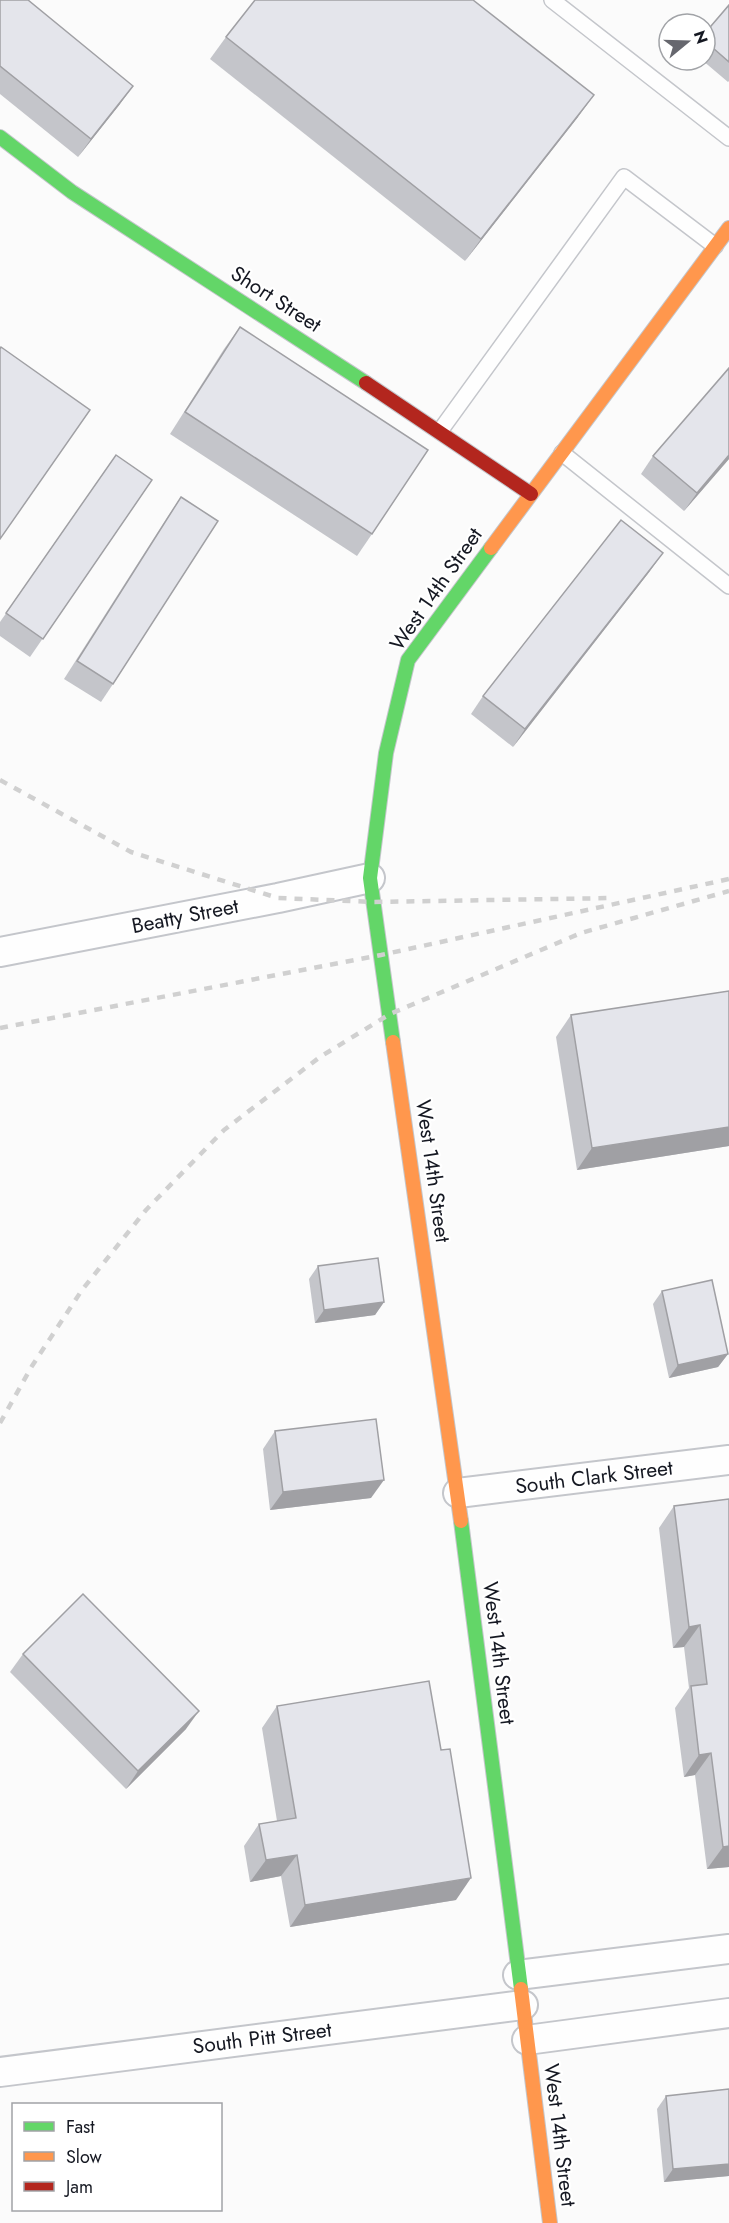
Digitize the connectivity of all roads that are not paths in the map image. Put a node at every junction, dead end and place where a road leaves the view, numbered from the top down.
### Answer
1 (552, 0) edge
2 (0, 137) edge
3 (729, 138) edge
4 (729, 228) edge
5 (715, 246) junction
6 (440, 430) junction
7 (562, 453) junction
8 (531, 494) junction
9 (729, 586) edge
10 (370, 878) junction
11 (0, 952) edge
12 (729, 1460) edge
13 (458, 1493) junction
14 (729, 1949) edge
15 (518, 1975) junction
16 (523, 2005) junction
17 (729, 2013) edge
18 (527, 2040) junction
19 (0, 2072) edge
20 (550, 2223) edge

1 - 3 lane
2 - 6 street, Short Street
4 - 5 street, West 14th Street
5 - 6 lane
5 - 7 street, West 14th Street
6 - 8 street, Short Street
7 - 8 street, West 14th Street
7 - 9 lane
8 - 10 street, West 14th Street
10 - 11 street, Beatty Street
10 - 13 street, West 14th Street
12 - 13 street, South Clark Street
13 - 15 street, West 14th Street
14 - 15 street
15 - 16 street, West 14th Street
16 - 18 street, West 14th Street
16 - 19 street, South Pitt Street
17 - 18 street
18 - 20 street, West 14th Street

